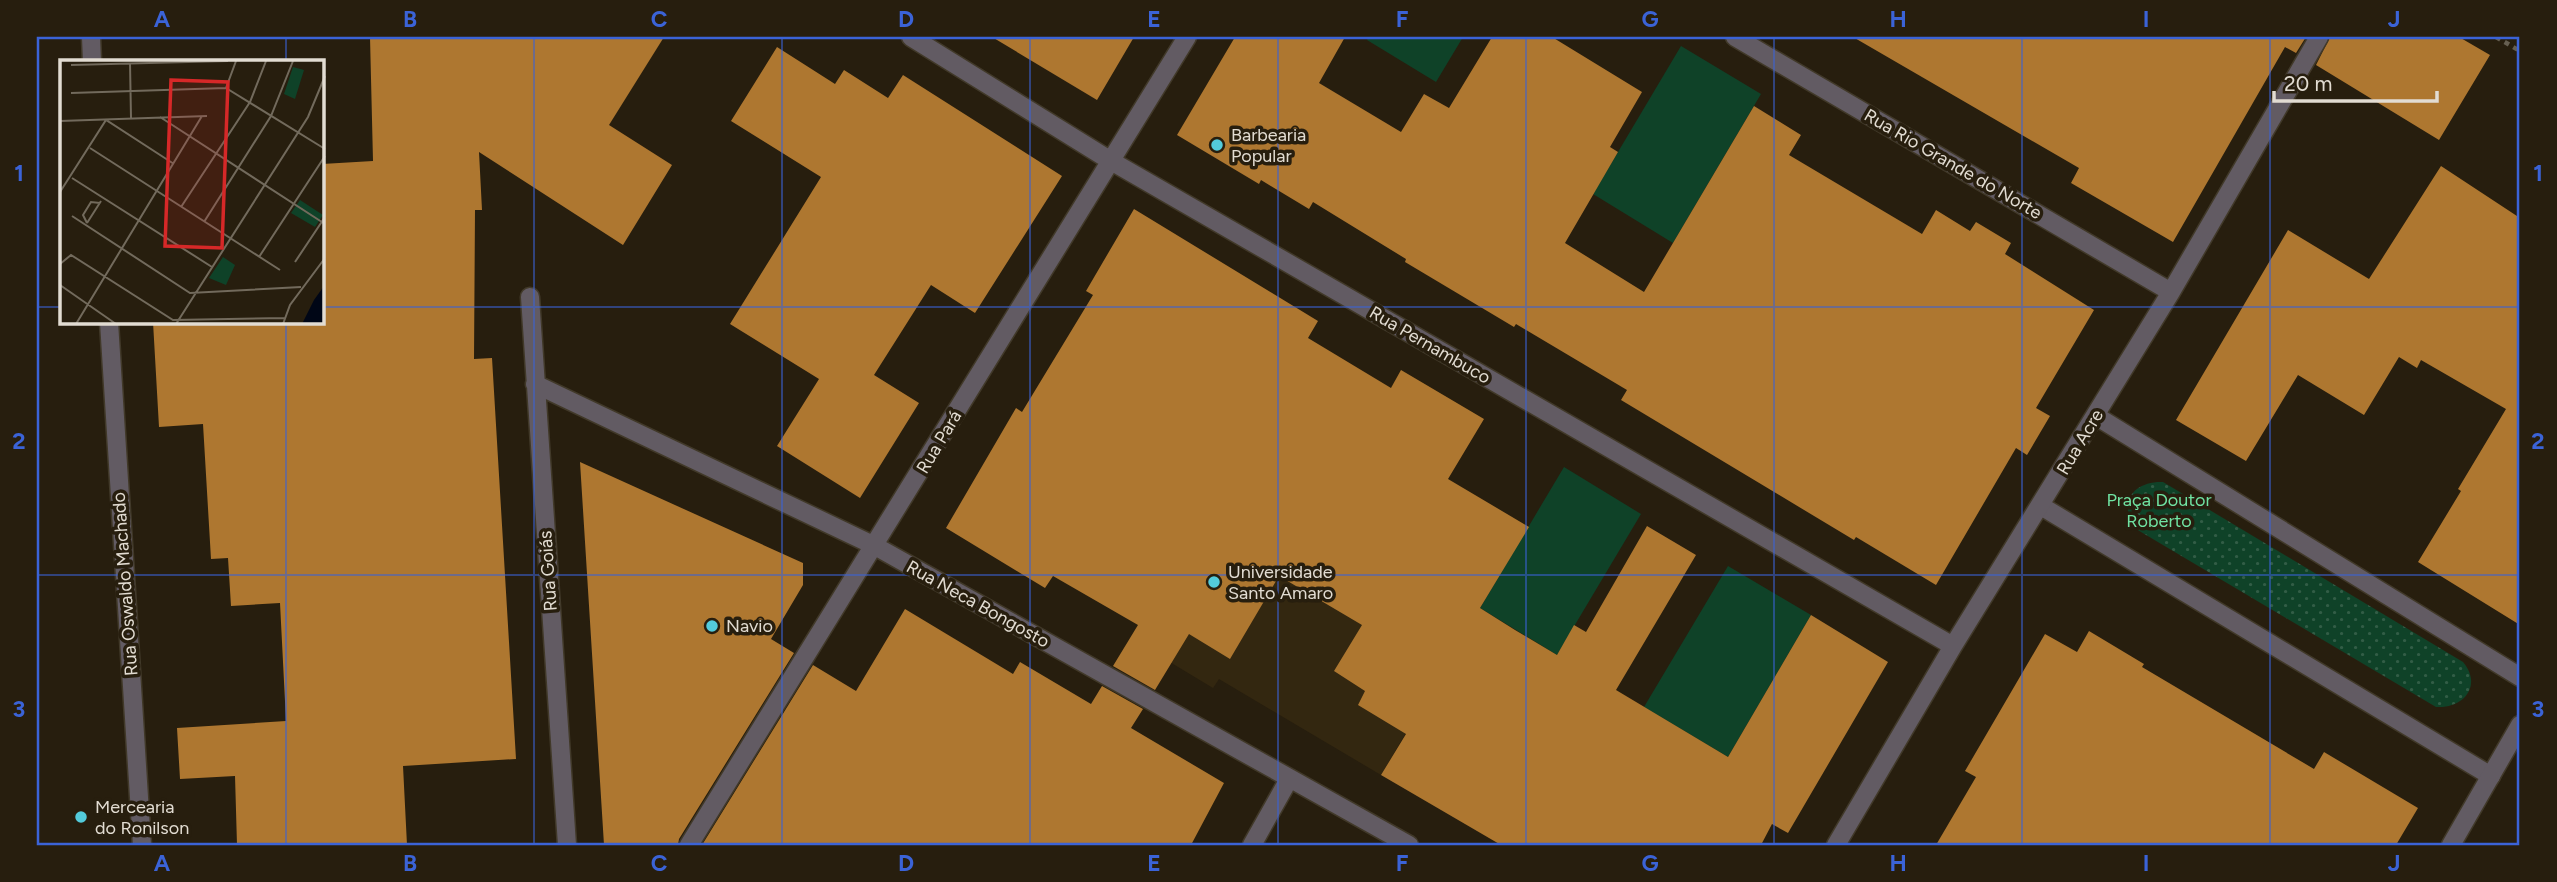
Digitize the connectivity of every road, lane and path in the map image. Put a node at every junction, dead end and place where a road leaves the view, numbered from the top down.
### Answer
1 (91, 37) edge
2 (911, 37) edge
3 (1186, 37) edge
4 (1735, 37) edge
5 (2319, 37) edge
6 (2496, 37) edge
7 (2520, 51) edge
8 (92, 60) edge
9 (1111, 161) junction
10 (2171, 292) junction
11 (530, 297) dead end
12 (109, 324) edge
13 (536, 384) junction
14 (2096, 416) junction
15 (2041, 506) junction
16 (875, 546) junction
17 (1953, 646) junction
18 (2520, 677) edge
19 (2520, 725) edge
20 (2491, 776) junction
21 (1289, 779) junction
22 (142, 845) edge
23 (567, 845) edge
24 (689, 845) edge
25 (1252, 845) edge
26 (1409, 845) edge
27 (1836, 845) edge
28 (2451, 845) edge

1 - 8 street
2 - 9 street, Rua Pernambuco
3 - 9 street, Rua Pará
4 - 10 street, Rua Rio Grande do Norte
5 - 10 street, Rua Acre
6 - 7 path
9 - 16 street, Rua Pará
9 - 17 street, Rua Pernambuco
10 - 14 street, Rua Acre
11 - 13 street, Rua Goiás
12 - 22 street, Rua Oswaldo Machado
13 - 16 street, Rua Neca Bongosto
13 - 23 street, Rua Goiás
14 - 15 street, Rua Acre
14 - 18 street
15 - 17 street, Rua Acre
15 - 20 street
16 - 21 street, Rua Neca Bongosto
16 - 24 street, Rua Pará
17 - 27 street, Rua Acre
19 - 20 street
20 - 28 street
21 - 25 street
21 - 26 street, Rua Neca Bongosto

